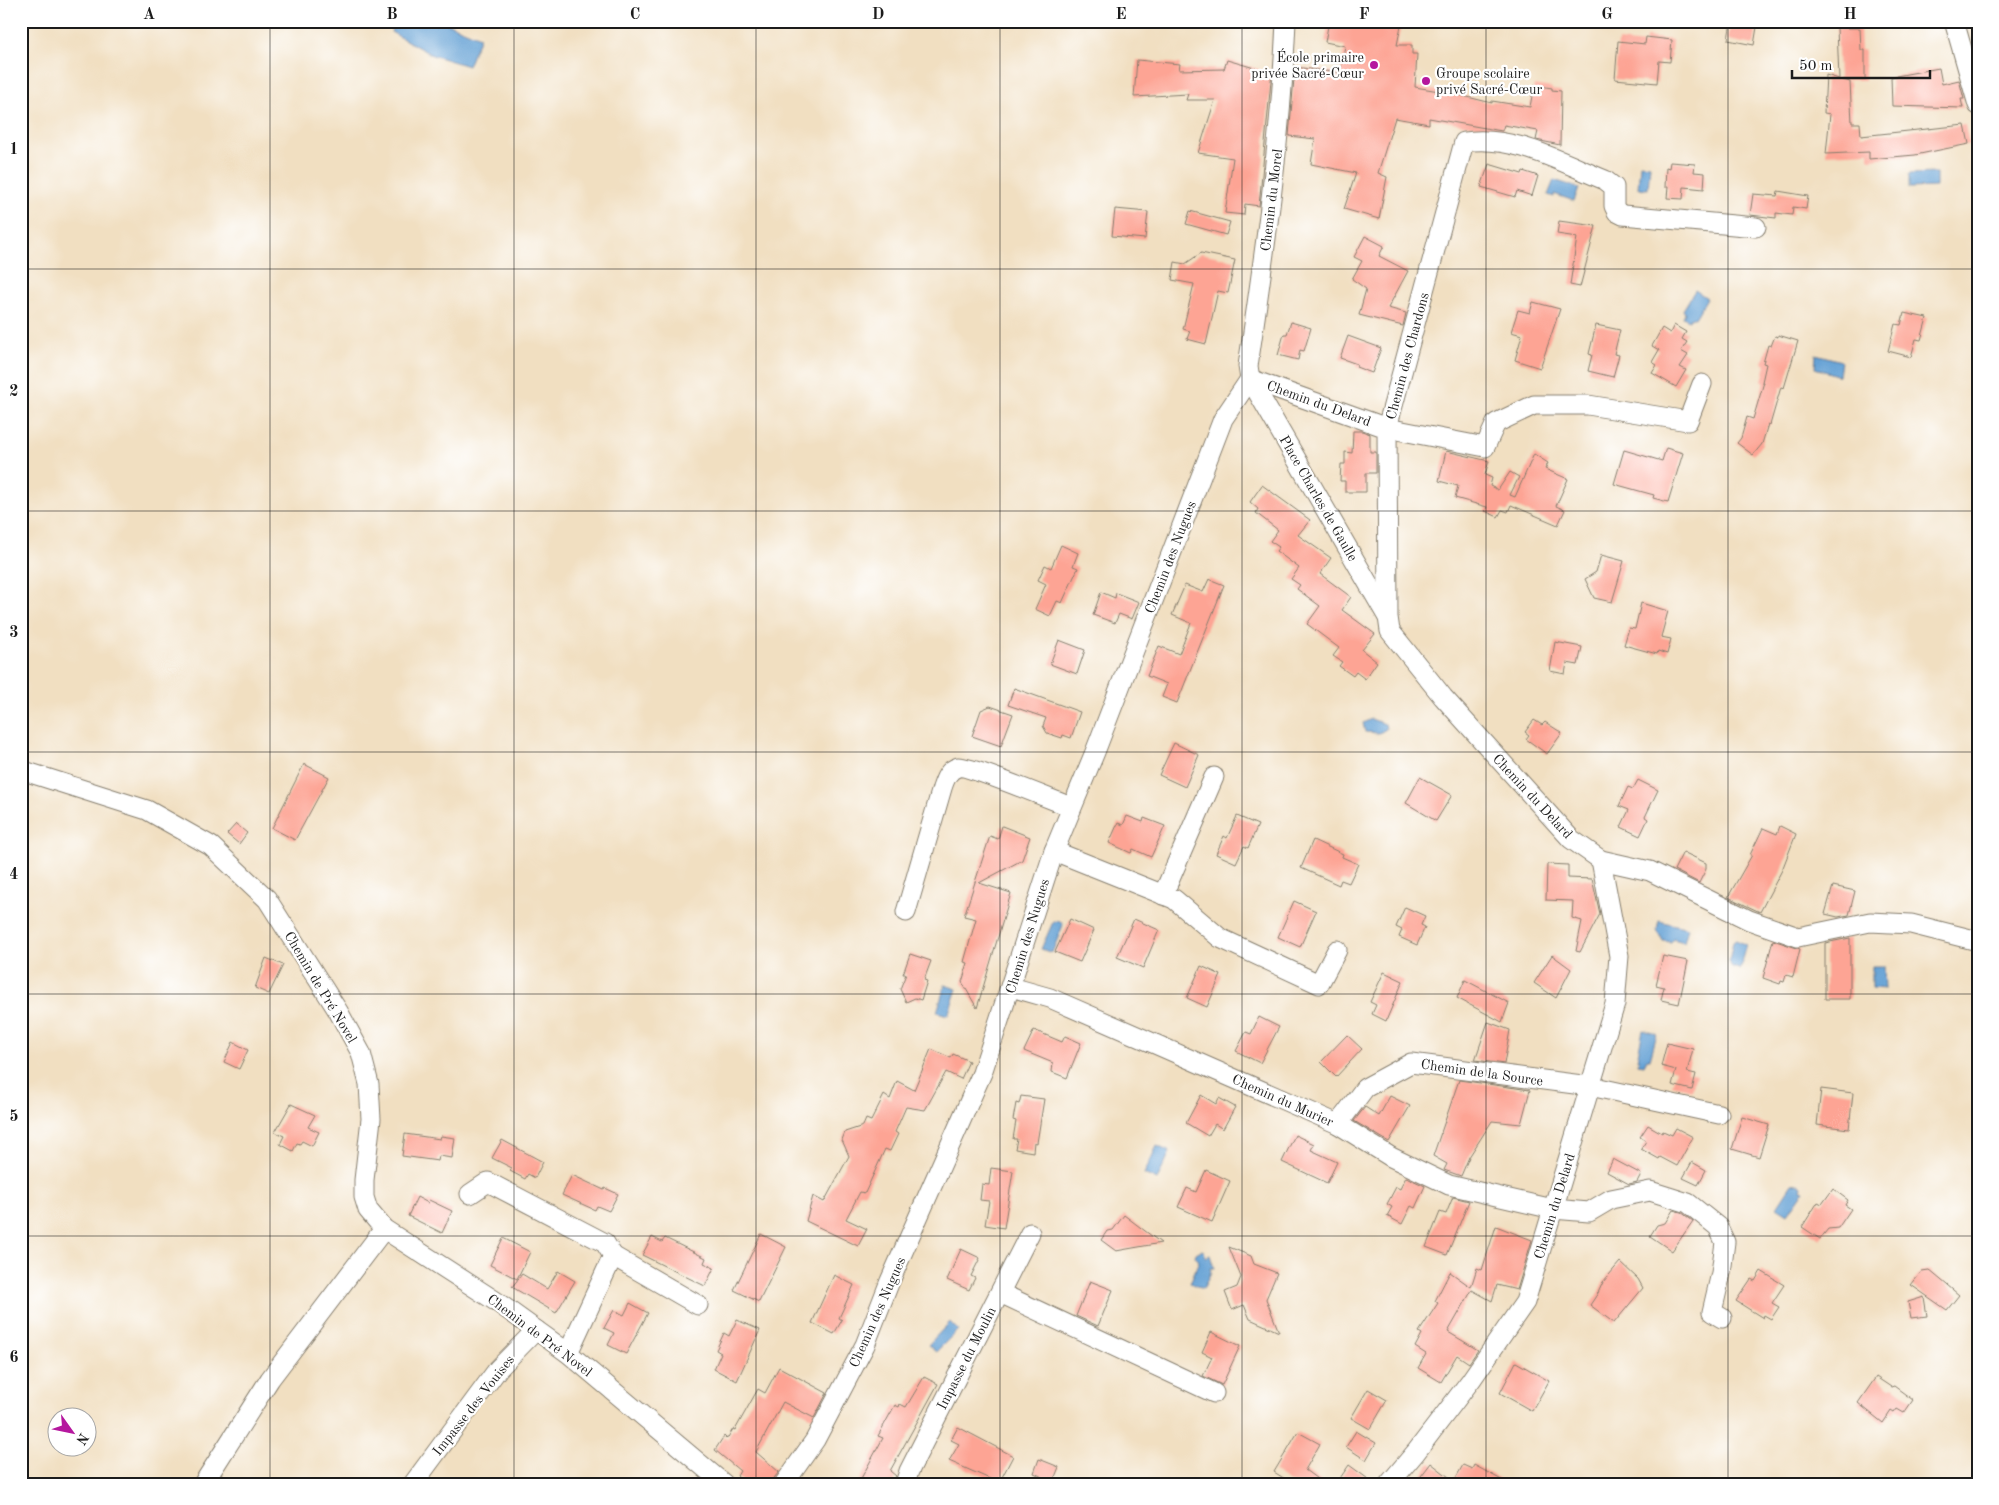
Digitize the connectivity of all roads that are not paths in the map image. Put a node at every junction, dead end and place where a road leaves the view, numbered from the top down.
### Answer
1 (1286, 21) edge
2 (1954, 21) edge
3 (1978, 105) edge
4 (1756, 227) dead end
5 (1250, 379) junction
6 (1702, 384) dead end
7 (1388, 428) junction
8 (1388, 617) junction
9 (21, 770) edge
10 (1214, 777) dead end
11 (1071, 807) junction
12 (1054, 851) junction
13 (1601, 860) junction
14 (1163, 895) junction
15 (906, 912) dead end
16 (1978, 940) edge
17 (1337, 950) dead end
18 (1011, 987) junction
19 (1590, 1086) junction
20 (1719, 1114) dead end
21 (1338, 1124) junction
22 (470, 1194) dead end
23 (1553, 1209) junction
24 (384, 1229) junction
25 (1030, 1233) dead end
26 (613, 1256) junction
27 (1000, 1293) junction
28 (698, 1306) dead end
29 (1722, 1318) dead end
30 (536, 1330) junction
31 (568, 1353) junction
32 (1214, 1393) dead end
33 (202, 1484) edge
34 (413, 1484) edge
35 (724, 1484) edge
36 (784, 1484) edge
37 (905, 1484) edge
38 (1389, 1484) edge

1 - 5 street, Chemin du Morel
2 - 3 street
4 - 7 street, Chemin des Chardons
5 - 7 street, Chemin du Delard
5 - 8 street, Place Charles de Gaulle
5 - 11 street, Chemin des Nugues
6 - 7 street, Chemin des Chardons
7 - 8 street, Chemin du Delard
8 - 13 street, Chemin du Delard
9 - 24 street, Chemin de Pré Novel
10 - 14 street
11 - 12 street, Chemin des Nugues
11 - 15 street
12 - 14 street
12 - 18 street, Chemin des Nugues
13 - 16 street
13 - 19 street, Chemin du Delard
14 - 17 street
18 - 21 street, Chemin du Murier
18 - 36 street, Chemin des Nugues
19 - 20 street, Chemin de la Source
19 - 21 street, Chemin de la Source
19 - 23 street, Chemin du Delard
21 - 23 street, Chemin du Murier
22 - 26 street
23 - 29 street, Chemin du Murier
23 - 38 street, Chemin du Delard
24 - 30 street, Chemin de Pré Novel
24 - 33 street
25 - 27 street, Impasse du Moulin
26 - 28 street
26 - 31 street
27 - 32 street
27 - 37 street, Impasse du Moulin
30 - 31 street, Chemin de Pré Novel
30 - 34 street, Impasse des Vouises
31 - 35 street, Chemin de Pré Novel

